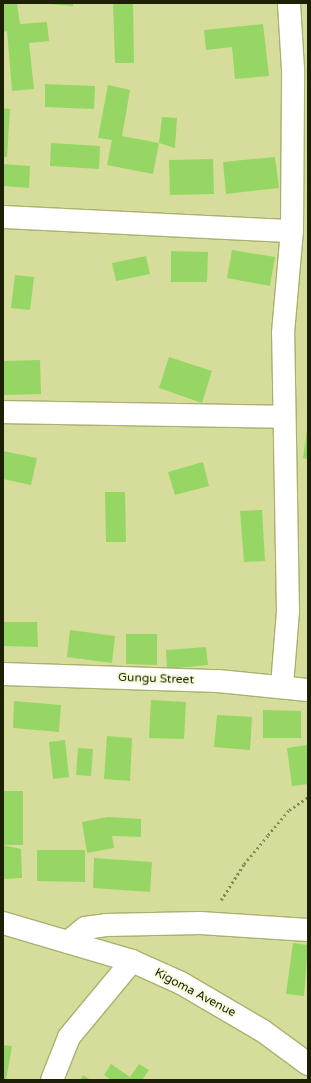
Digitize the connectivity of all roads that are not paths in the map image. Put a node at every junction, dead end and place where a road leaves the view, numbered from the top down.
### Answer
1 (289, 3) edge
2 (3, 217) edge
3 (292, 231) junction
4 (3, 412) edge
5 (284, 417) junction
6 (3, 674) edge
7 (282, 686) junction
8 (308, 690) edge
9 (3, 923) edge
10 (308, 930) edge
11 (68, 942) junction
12 (132, 961) junction
13 (308, 1064) edge
14 (52, 1080) edge

1 - 3 street
2 - 3 street
3 - 5 street
4 - 5 street
5 - 7 street
6 - 7 street, Gungu Street
7 - 8 street, Gungu Street
9 - 11 street, Kigoma Avenue
10 - 11 street
11 - 12 street, Kigoma Avenue
12 - 13 street, Kigoma Avenue
12 - 14 street

